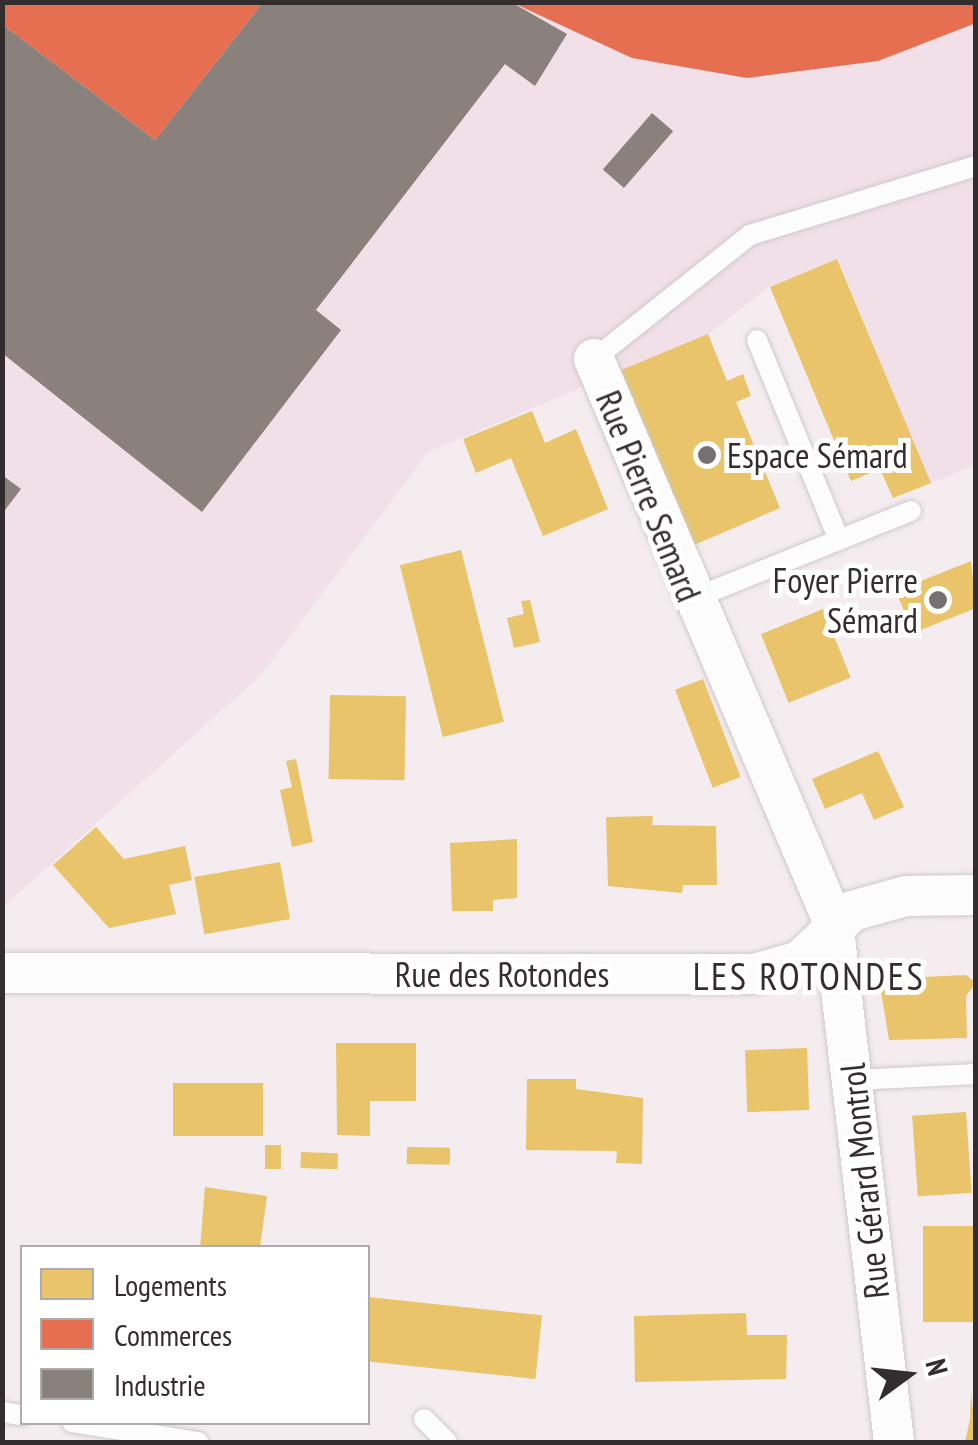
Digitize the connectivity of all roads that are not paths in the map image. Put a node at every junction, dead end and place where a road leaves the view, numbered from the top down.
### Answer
1 (976, 166) edge
2 (757, 340) dead end
3 (594, 359) joint
4 (911, 511) dead end
5 (839, 540) junction
6 (690, 600) junction
7 (976, 895) edge
8 (833, 921) junction
9 (2, 973) edge
10 (976, 1074) edge
11 (854, 1080) junction
12 (424, 1419) dead end
13 (91, 1425) edge
14 (198, 1442) edge
15 (447, 1442) edge
16 (894, 1442) edge

1 - 3 lane, Rue Pierre Semard
2 - 5 lane
3 - 6 street, Rue Pierre Semard
4 - 5 lane
5 - 6 lane
6 - 8 street, Rue Pierre Semard
7 - 8 street
8 - 9 street, Rue des Rotondes
8 - 11 street, Rue Gérard Montrol
10 - 11 lane
11 - 16 street, Rue Gérard Montrol
12 - 15 lane
13 - 14 lane

